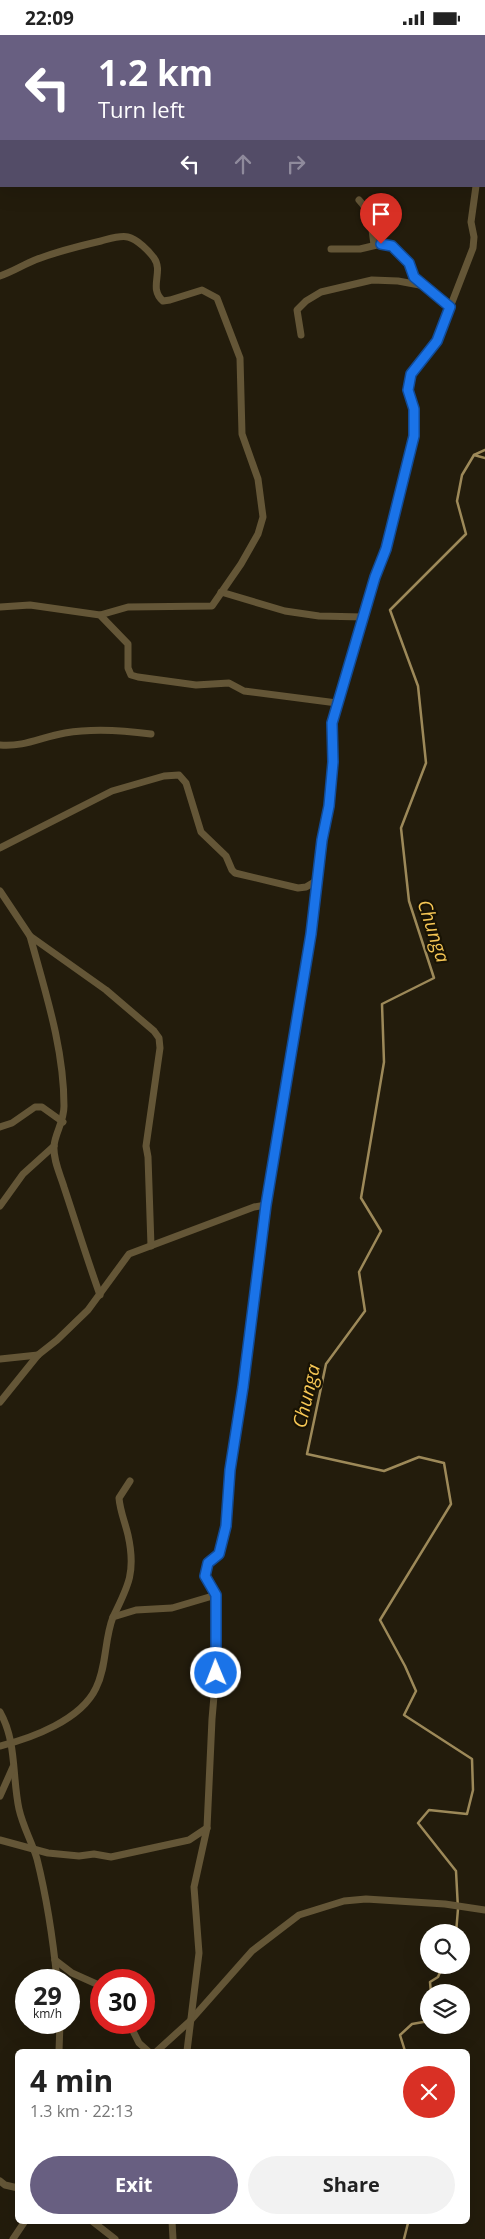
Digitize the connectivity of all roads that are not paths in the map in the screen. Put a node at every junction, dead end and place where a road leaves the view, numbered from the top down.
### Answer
1 (476, 187) edge
2 (359, 201) dead end
3 (374, 245) junction
4 (331, 249) dead end
5 (0, 276) edge
6 (425, 286) junction
7 (450, 307) junction
8 (301, 335) dead end
9 (221, 593) junction
10 (0, 607) edge
11 (100, 615) junction
12 (363, 617) junction
13 (337, 703) junction
14 (151, 734) dead end
15 (0, 745) edge
16 (0, 848) edge
17 (316, 881) junction
18 (0, 891) edge
19 (30, 936) junction
20 (63, 1121) junction
21 (0, 1127) edge
22 (54, 1146) junction
23 (0, 1205) edge
24 (266, 1205) junction
25 (151, 1246) junction
26 (100, 1295) junction
27 (38, 1355) junction
28 (0, 1359) edge
29 (0, 1402) edge
30 (130, 1481) dead end
31 (216, 1595) junction
32 (113, 1617) junction
33 (0, 1712) edge
34 (12, 1743) junction
35 (0, 1746) edge
36 (14, 1765) junction
37 (0, 1796) edge
38 (207, 1828) junction
39 (0, 1840) edge
40 (34, 1849) junction
41 (485, 1910) edge
42 (55, 1960) junction
43 (56, 1969) edge
44 (90, 1980) edge
45 (190, 2021) junction
46 (60, 2034) edge
47 (134, 2034) edge
48 (59, 2049) edge
49 (146, 2049) edge
50 (159, 2049) edge
51 (187, 2049) edge
52 (0, 2181) edge
53 (15, 2188) edge
54 (23, 2224) edge
55 (96, 2224) edge
56 (172, 2224) edge
57 (13, 2239) edge
58 (115, 2239) edge
59 (173, 2239) edge

1 - 7 street
2 - 3 street
3 - 4 street
3 - 6 street
5 - 9 street
6 - 7 street
6 - 8 street
7 - 12 street
9 - 11 street
9 - 12 street
10 - 11 street
11 - 13 street
12 - 13 street
13 - 17 street
14 - 15 street
16 - 17 street
17 - 24 street
18 - 19 street
19 - 20 street
19 - 25 street
20 - 21 street
20 - 22 street
22 - 23 street
22 - 26 street
24 - 25 street
24 - 31 street
25 - 26 street
26 - 27 street
27 - 28 street
27 - 29 street
30 - 32 street
31 - 32 street
31 - 38 street
32 - 34 street
33 - 34 street
34 - 35 street
34 - 36 street
36 - 37 street
36 - 40 street
38 - 40 street
38 - 45 street
39 - 40 street
40 - 42 street
41 - 45 street
42 - 43 street
42 - 44 street
45 - 50 street
45 - 51 street
46 - 48 street
47 - 49 street
52 - 53 street
54 - 57 street
55 - 58 street
56 - 59 street

